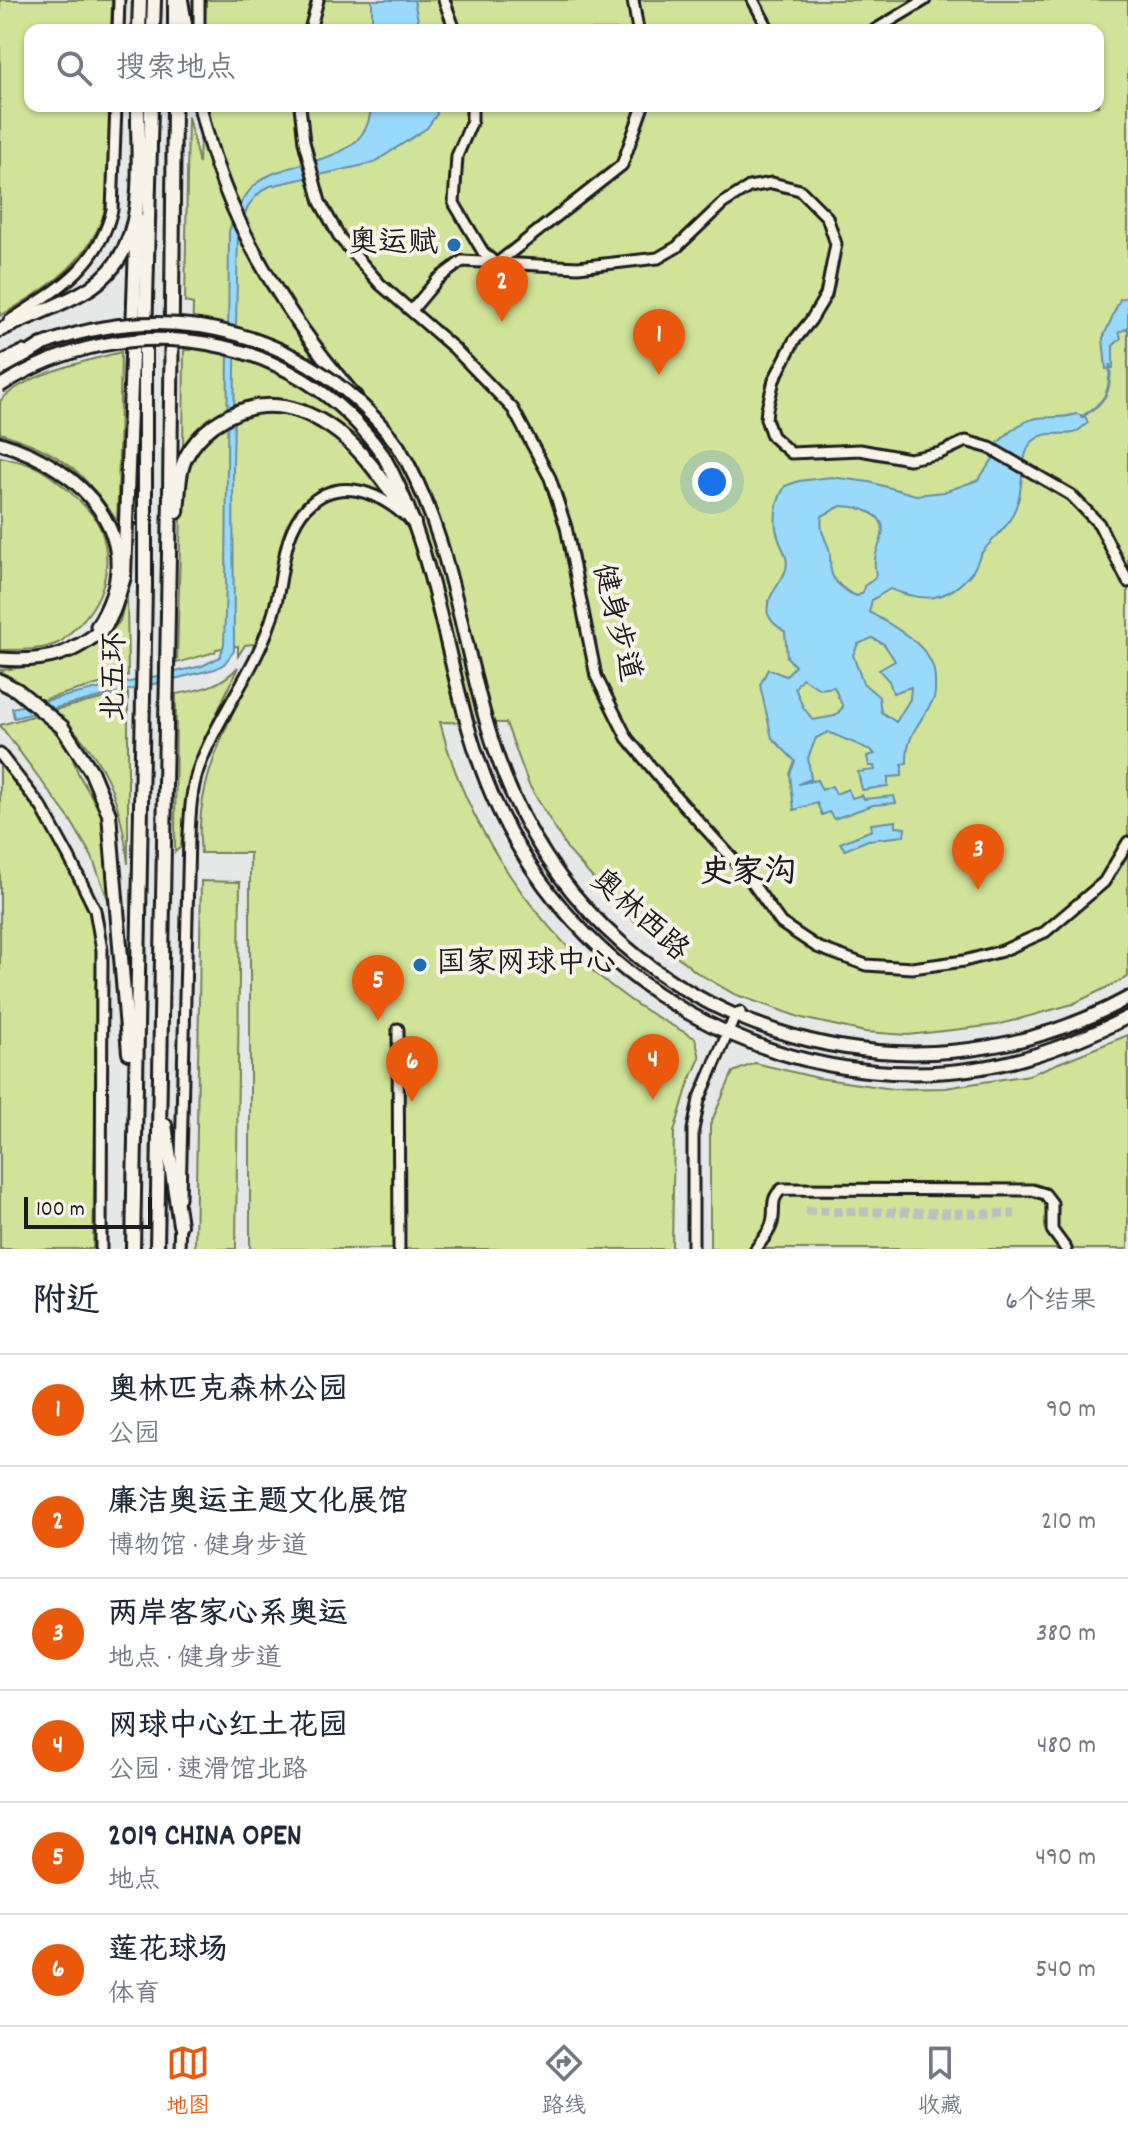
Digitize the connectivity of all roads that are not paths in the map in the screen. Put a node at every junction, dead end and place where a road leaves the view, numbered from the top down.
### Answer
1 (119, 0) edge
2 (140, 0) edge
3 (154, 0) edge
4 (178, 0) edge
5 (199, 0) edge
6 (318, 0) edge
7 (444, 0) edge
8 (633, 0) edge
9 (753, 0) edge
10 (925, 0) edge
11 (118, 24) edge
12 (139, 24) edge
13 (153, 24) edge
14 (176, 24) edge
15 (184, 24) edge
16 (199, 24) edge
17 (312, 24) edge
18 (453, 24) edge
19 (637, 24) edge
20 (766, 24) edge
21 (885, 24) edge
22 (116, 112) edge
23 (138, 112) edge
24 (151, 112) edge
25 (174, 112) edge
26 (202, 112) edge
27 (301, 112) edge
28 (472, 112) edge
29 (641, 112) edge
30 (137, 219) junction
31 (496, 264) junction
32 (412, 310) junction
33 (0, 328) edge
34 (42, 345) junction
35 (0, 363) edge
36 (0, 371) edge
37 (0, 386) edge
38 (380, 425) junction
39 (0, 443) edge
40 (414, 523) junction
41 (169, 569) junction
42 (1128, 582) edge
43 (69, 651) junction
44 (0, 659) edge
45 (0, 681) edge
46 (0, 754) edge
47 (1128, 842) edge
48 (1128, 998) edge
49 (738, 1014) junction
50 (1128, 1017) edge
51 (398, 1029) dead end
52 (728, 1032) junction
53 (160, 1090) junction
54 (134, 1128) junction
55 (180, 1225) junction
56 (101, 1249) edge
57 (133, 1249) edge
58 (157, 1249) edge
59 (179, 1249) edge
60 (399, 1249) edge
61 (693, 1249) edge
62 (756, 1249) edge
63 (1066, 1249) edge

1 - 11 street
2 - 12 highway
3 - 13 highway
4 - 14 highway
4 - 15 highway
5 - 16 street
6 - 17 street
7 - 18 street
8 - 19 street
9 - 20 street
10 - 21 street
22 - 33 street
23 - 30 highway
24 - 54 highway, 北五环
25 - 41 highway, 北五环
26 - 38 main road, bridge
27 - 32 street, 健身步道
28 - 31 street
29 - 31 street
30 - 33 highway
30 - 43 highway
31 - 32 street
31 - 42 street
32 - 47 street, 健身步道
34 - 35 main road
34 - 36 highway
34 - 38 main road, bridge
37 - 40 main road, 奥林西路, bridge
38 - 49 main road, 奥林西路, bridge
39 - 43 main road
40 - 41 highway
40 - 52 main road, 奥林西路
40 - 55 street
41 - 53 highway, 北五环
43 - 44 main road
45 - 54 highway
46 - 56 street
48 - 49 main road, 奥林西路
49 - 52 street
50 - 52 main road, 奥林西路
51 - 60 street
52 - 61 street
53 - 55 highway
53 - 58 highway, 北五环
54 - 57 highway, 北五环
55 - 59 street
62 - 63 street

